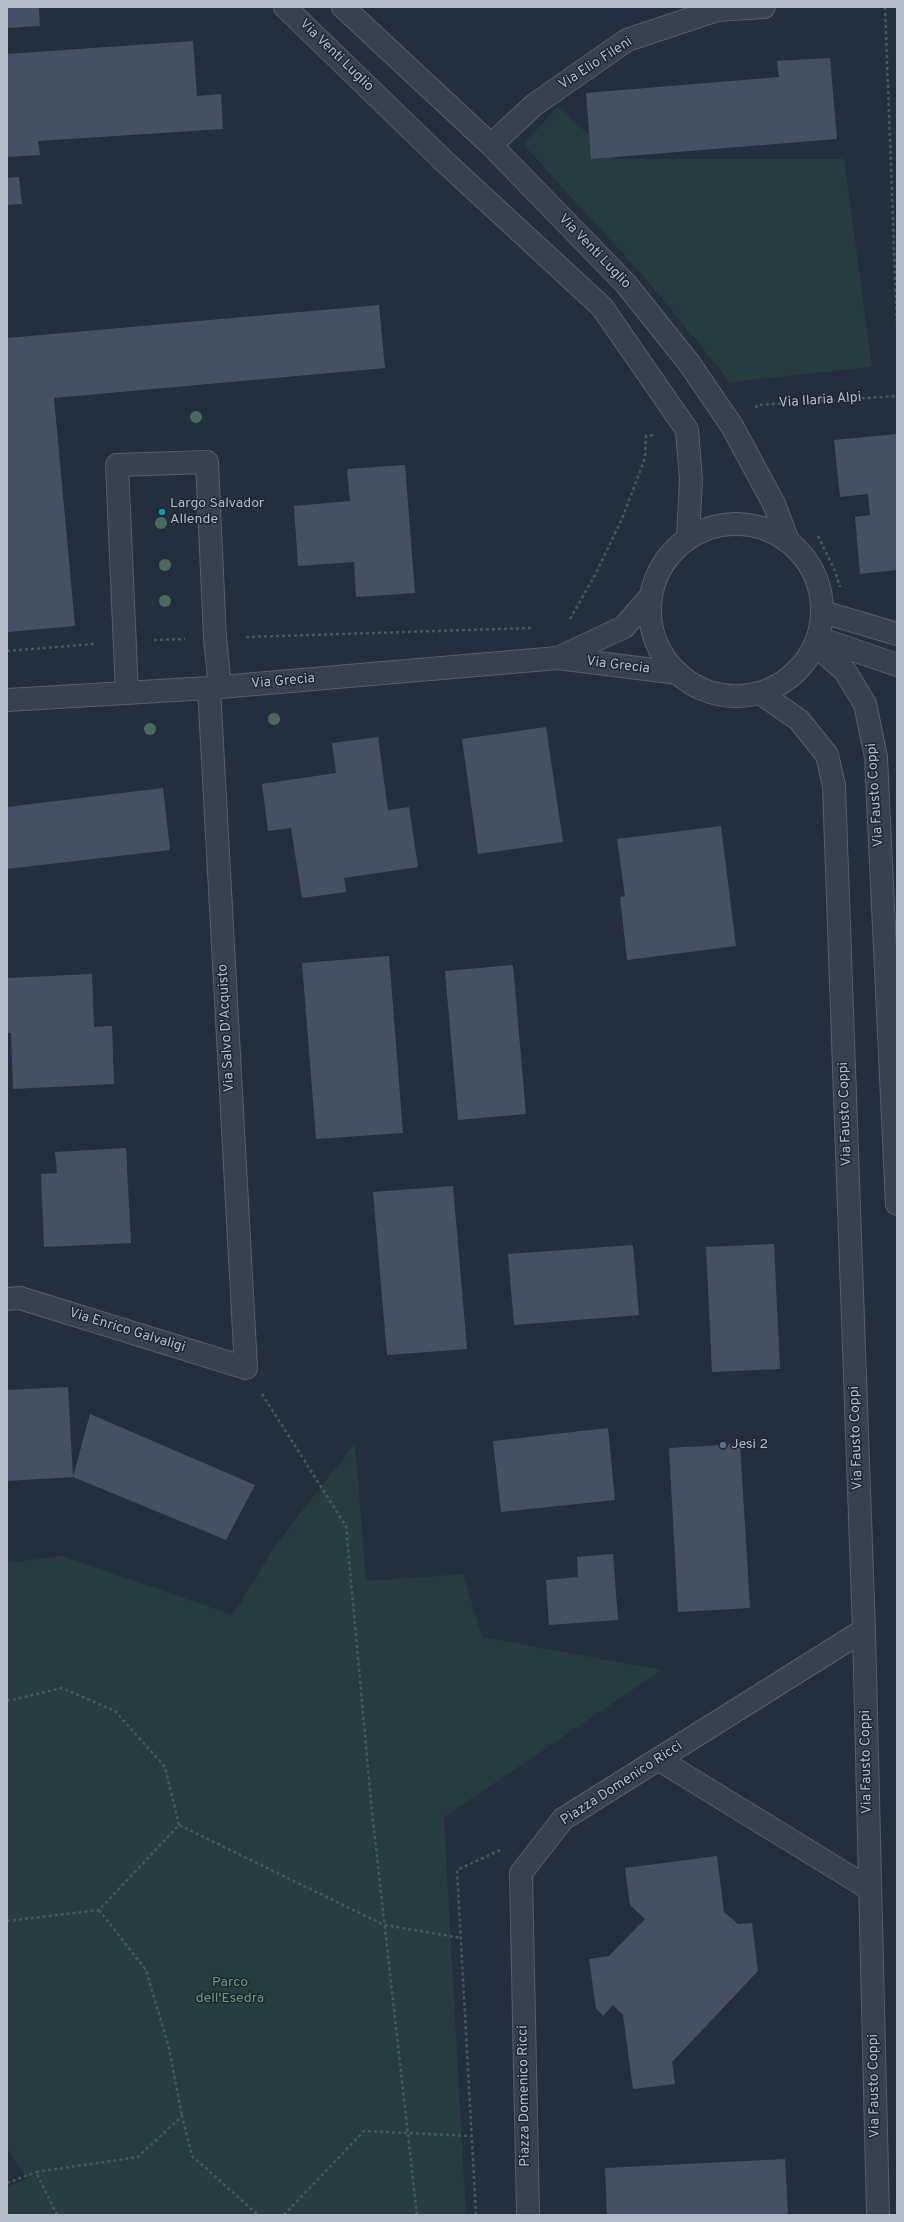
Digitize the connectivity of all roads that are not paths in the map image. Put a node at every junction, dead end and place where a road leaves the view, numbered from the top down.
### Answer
1 (285, 7) edge
2 (343, 7) edge
3 (764, 7) edge
4 (491, 145) junction
5 (688, 537) junction
6 (788, 541) junction
7 (651, 596) junction
8 (822, 612) junction
9 (897, 634) edge
10 (816, 642) junction
11 (558, 658) junction
12 (897, 665) edge
13 (678, 673) junction
14 (214, 688) junction
15 (127, 693) junction
16 (760, 693) junction
17 (7, 700) edge
18 (897, 1204) edge
19 (7, 1299) edge
20 (246, 1368) joint
21 (864, 1630) junction
22 (658, 1759) junction
23 (870, 1889) junction
24 (528, 2215) edge
25 (878, 2215) edge

1 - 5 street, Via Venti Luglio
2 - 4 street, Via Venti Luglio
3 - 4 street, Via Elio Fileni
4 - 6 street, Via Venti Luglio
5 - 6 street
5 - 7 street
6 - 8 street
7 - 11 street, Via Grecia
7 - 13 street
8 - 9 street
8 - 10 street
10 - 12 street
10 - 16 street
10 - 18 street, Via Fausto Coppi
11 - 13 street, Via Grecia
11 - 14 street, Via Grecia
13 - 16 street
14 - 15 street, Via Grecia
14 - 15 street
14 - 20 street, Via Salvo D'Acquisto
15 - 17 street, Via Grecia
16 - 21 street, Via Fausto Coppi
19 - 20 street, Via Enrico Galvaligi
21 - 22 street, Piazza Domenico Ricci
21 - 23 street, Via Fausto Coppi
22 - 23 street
22 - 24 street, Piazza Domenico Ricci
23 - 25 street, Via Fausto Coppi

